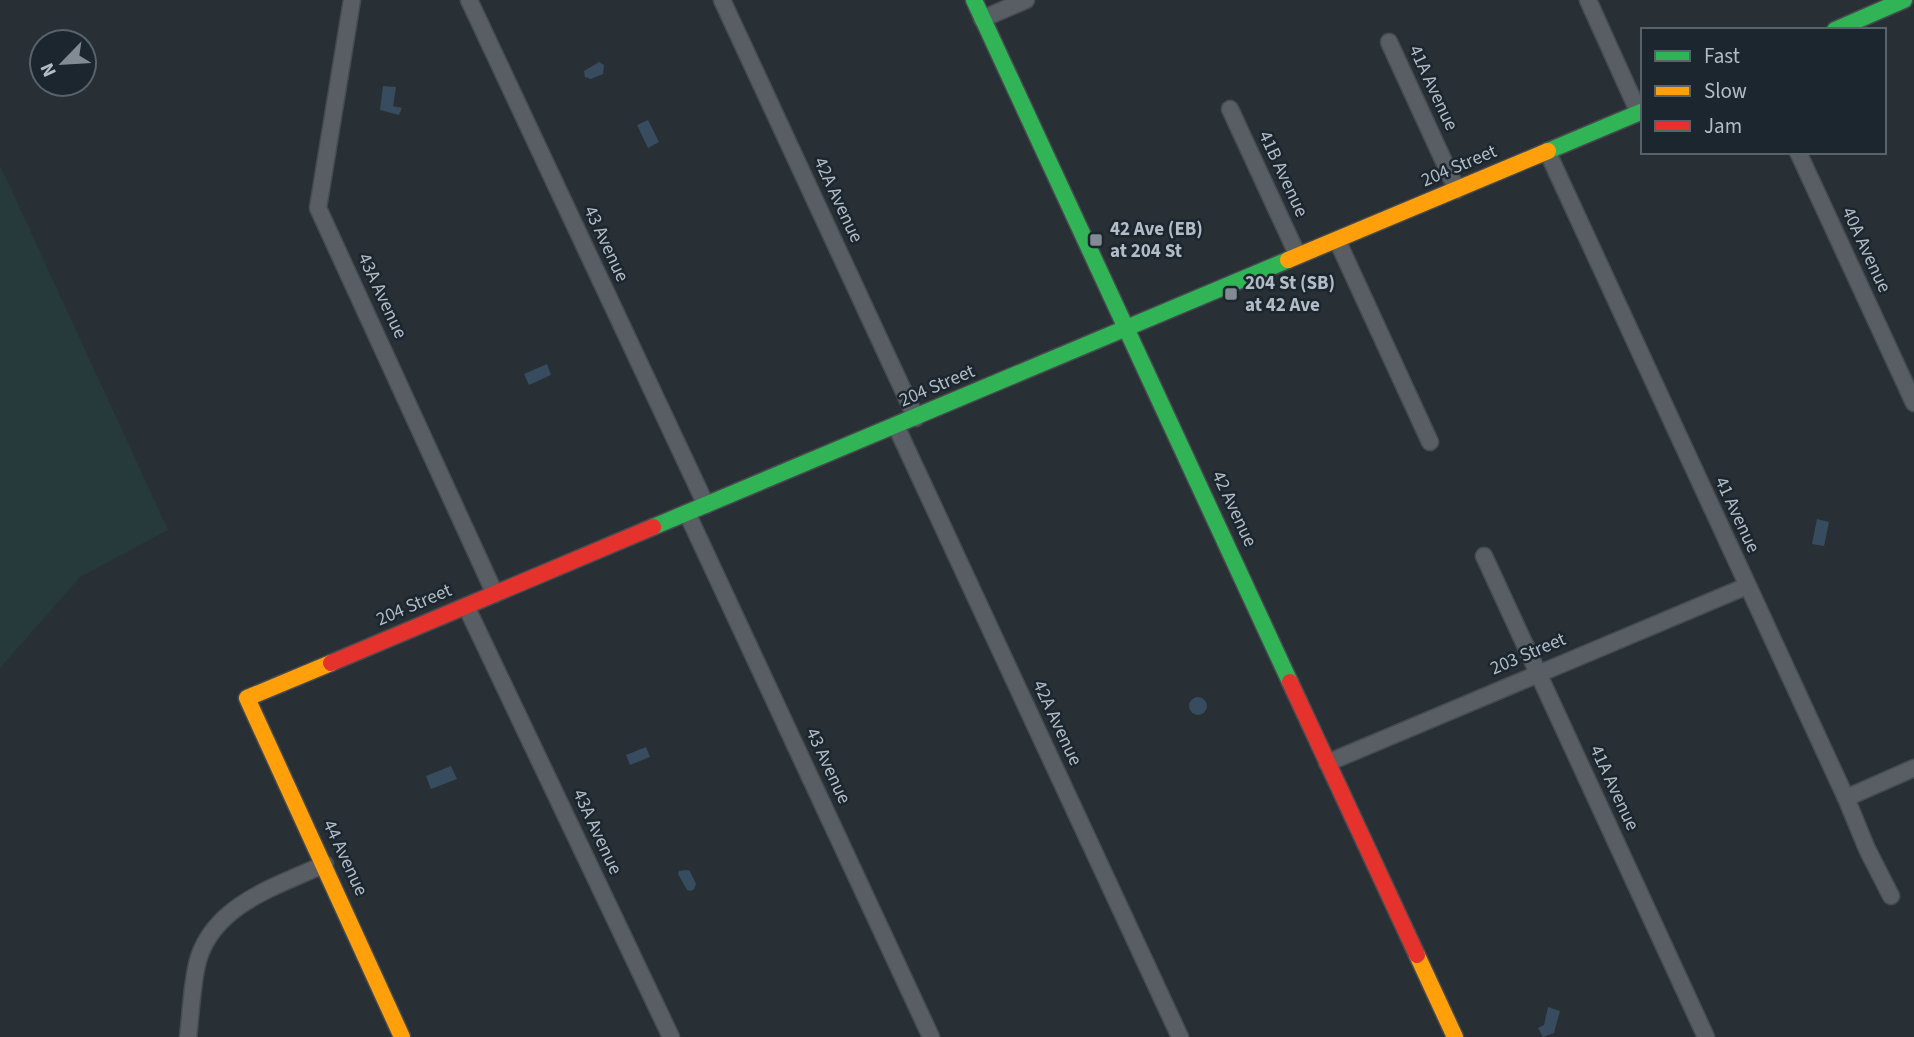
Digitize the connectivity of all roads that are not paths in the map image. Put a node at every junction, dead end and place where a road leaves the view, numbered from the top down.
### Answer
1 (352, 0) edge
2 (469, 0) edge
3 (722, 0) edge
4 (974, 0) edge
5 (1026, 0) edge
6 (1588, 0) edge
7 (1904, 0) edge
8 (982, 19) junction
9 (1840, 28) edge
10 (1389, 42) dead end
11 (1230, 109) dead end
12 (1641, 112) edge
13 (1547, 151) junction
14 (1799, 154) edge
15 (1457, 190) junction
16 (1337, 240) junction
17 (1298, 256) junction
18 (1126, 329) junction
19 (1914, 403) edge
20 (916, 418) junction
21 (896, 426) junction
22 (1430, 442) dead end
23 (706, 505) junction
24 (687, 513) junction
25 (1484, 556) dead end
26 (1747, 586) junction
27 (495, 594) junction
28 (466, 606) junction
29 (1538, 673) junction
30 (247, 698) joint
31 (1327, 763) junction
32 (1914, 768) edge
33 (1846, 797) junction
34 (325, 864) junction
35 (1891, 896) dead end
36 (188, 1037) edge
37 (402, 1037) edge
38 (671, 1037) edge
39 (931, 1037) edge
40 (1180, 1037) edge
41 (1455, 1037) edge
42 (1706, 1037) edge

1 - 27 street, 43A Avenue
2 - 23 street, 43 Avenue
3 - 20 street, 42A Avenue
4 - 8 street, 42 Avenue
5 - 8 street
6 - 12 street
7 - 9 street
8 - 18 street, 42 Avenue
10 - 15 street, 41A Avenue
11 - 17 street, 41B Avenue
12 - 13 street, 204 Street
13 - 15 street, 204 Street
13 - 26 street, 41 Avenue
14 - 19 street, 40A Avenue
15 - 16 street, 204 Street
16 - 17 street, 204 Street
16 - 22 street
17 - 18 street, 204 Street
18 - 20 street, 204 Street
18 - 31 street, 42 Avenue
20 - 21 street, 204 Street
21 - 23 street, 204 Street
21 - 40 street, 42A Avenue
23 - 24 street, 204 Street
24 - 27 street, 204 Street
24 - 39 street, 43 Avenue
25 - 29 street, 41A Avenue
26 - 29 street, 203 Street
26 - 33 street, 41 Avenue
27 - 28 street, 204 Street
28 - 30 street, 204 Street
28 - 38 street, 43A Avenue
29 - 31 street, 203 Street
29 - 42 street, 41A Avenue
30 - 34 street, 44 Avenue
31 - 41 street, 42 Avenue
32 - 33 street
33 - 35 street, 41 Avenue
34 - 36 street
34 - 37 street, 44 Avenue

